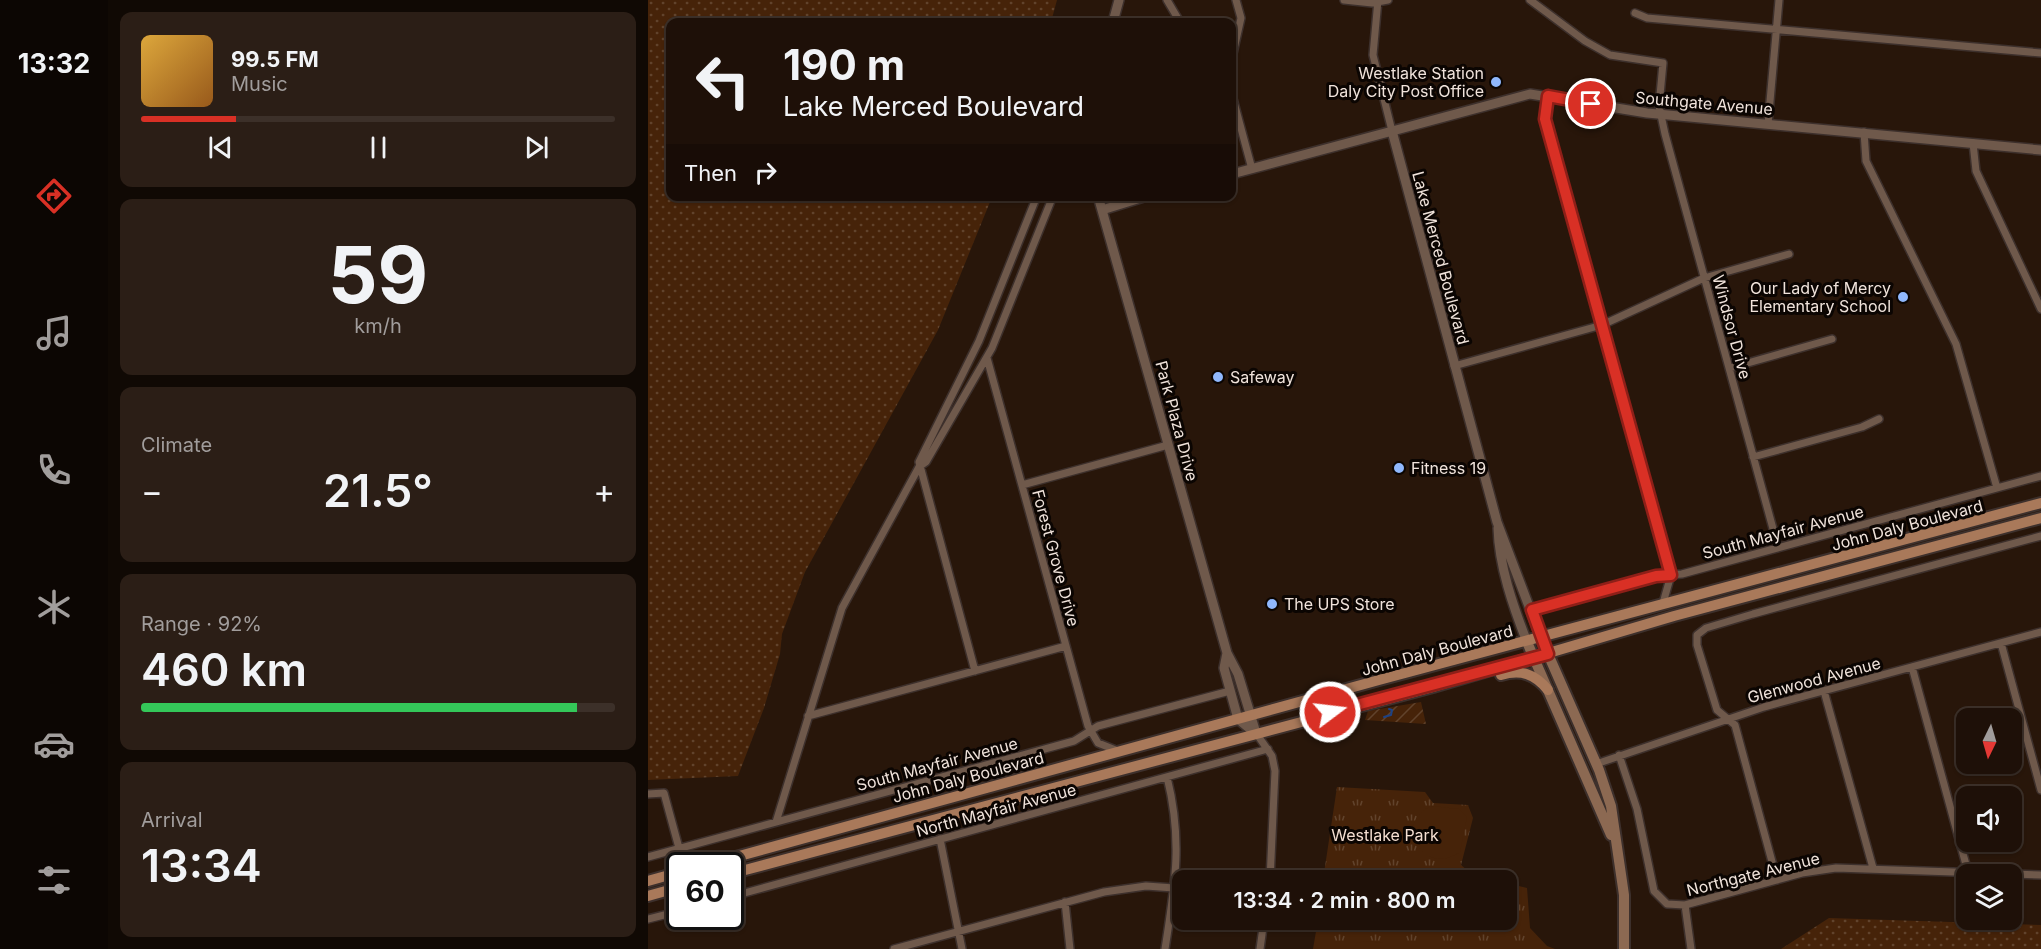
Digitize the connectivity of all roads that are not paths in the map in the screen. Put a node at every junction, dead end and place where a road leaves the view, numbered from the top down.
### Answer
1 (1119, 0) edge
2 (1167, 0) edge
3 (1236, 0) edge
4 (1344, 0) edge
5 (1388, 0) edge
6 (1530, 0) edge
7 (1779, 0) edge
8 (1378, 1) edge
9 (1635, 13) dead end
10 (1114, 18) edge
11 (1178, 18) edge
12 (1777, 29) junction
13 (1236, 40) edge
14 (2041, 53) edge
15 (1548, 96) junction
16 (1236, 110) edge
17 (1661, 114) junction
18 (1768, 124) junction
19 (1392, 132) junction
20 (1864, 132) junction
21 (1973, 143) junction
22 (2041, 150) edge
23 (1252, 169) junction
24 (1236, 173) edge
25 (1035, 201) edge
26 (1051, 201) edge
27 (1099, 201) edge
28 (1131, 201) edge
29 (1102, 210) junction
30 (1789, 254) dead end
31 (1704, 278) junction
32 (2041, 309) edge
33 (1602, 326) junction
34 (1832, 339) dead end
35 (987, 358) junction
36 (1454, 366) junction
37 (1730, 368) junction
38 (1879, 419) dead end
39 (1168, 445) junction
40 (1753, 457) junction
41 (919, 467) junction
42 (2041, 476) edge
43 (1022, 485) junction
44 (1997, 488) junction
45 (2041, 503) edge
46 (2041, 518) edge
47 (1497, 522) junction
48 (2041, 536) edge
49 (1778, 547) junction
50 (1671, 575) junction
51 (1663, 603) junction
52 (1532, 610) junction
53 (2041, 632) edge
54 (1541, 638) junction
55 (1527, 642) junction
56 (2001, 643) junction
57 (1066, 646) junction
58 (1227, 653) junction
59 (1548, 654) junction
60 (1534, 658) junction
61 (1912, 667) junction
62 (975, 671) junction
63 (1425, 688) junction
64 (1548, 690) junction
65 (1230, 691) junction
66 (1824, 691) junction
67 (808, 716) junction
68 (1250, 716) junction
69 (1238, 719) junction
70 (1727, 719) junction
71 (1089, 730) junction
72 (1256, 733) junction
73 (1268, 749) junction
74 (1118, 751) junction
75 (1619, 755) junction
76 (1578, 756) junction
77 (1596, 764) junction
78 (1167, 777) junction
79 (2041, 790) edge
80 (648, 794) edge
81 (1596, 794) junction
82 (776, 822) junction
83 (940, 839) junction
84 (1616, 847) junction
85 (679, 848) junction
86 (744, 855) edge
87 (648, 857) edge
88 (1966, 864) edge
89 (1872, 868) junction
90 (744, 870) edge
91 (1175, 870) edge
92 (1270, 870) edge
93 (1956, 872) edge
94 (2022, 874) edge
95 (2041, 875) edge
96 (666, 876) edge
97 (1777, 880) junction
98 (648, 881) edge
99 (1172, 888) edge
100 (666, 891) edge
101 (744, 893) edge
102 (648, 896) edge
103 (1065, 902) junction
104 (1172, 902) edge
105 (1685, 906) junction
106 (666, 915) edge
107 (648, 920) edge
108 (1263, 930) edge
109 (960, 931) junction
110 (894, 949) edge
111 (962, 949) edge
112 (1070, 949) edge
113 (1165, 949) edge
114 (1260, 949) edge
115 (1624, 949) edge
116 (1691, 949) edge

1 - 10 street
2 - 11 street
3 - 13 street
4 - 8 street
5 - 8 street
6 - 17 street, Windsor Drive
7 - 12 street
8 - 19 street, Lake Merced Boulevard
9 - 12 street
12 - 14 street
12 - 18 street
15 - 17 street, Southgate Avenue
15 - 19 street, Southgate Avenue
15 - 33 street
16 - 23 street
17 - 18 street, Southgate Avenue
17 - 31 street, Windsor Drive
18 - 20 street, Southgate Avenue
19 - 23 street, Southgate Avenue
19 - 36 street, Lake Merced Boulevard
20 - 21 street, Southgate Avenue
20 - 44 street
21 - 22 street, Southgate Avenue
21 - 32 street
23 - 24 street, Southgate Avenue
25 - 41 street
26 - 35 street
27 - 29 street, Park Plaza Drive
28 - 29 street
29 - 39 street, Park Plaza Drive
30 - 31 street
31 - 33 street
31 - 37 street, Windsor Drive
33 - 36 street
33 - 50 street
34 - 37 street
35 - 41 street
35 - 43 street, Forest Grove Drive
36 - 47 street, Lake Merced Boulevard
37 - 40 street, Windsor Drive
38 - 40 street
39 - 43 street
39 - 58 street, Park Plaza Drive
40 - 49 street, Windsor Drive
41 - 62 street
41 - 67 street
42 - 44 street, South Mayfair Avenue
43 - 57 street, Forest Grove Drive
44 - 49 street, South Mayfair Avenue
45 - 51 main road, John Daly Boulevard
46 - 59 main road, John Daly Boulevard
47 - 52 street, Lake Merced Boulevard
47 - 55 street, Lake Merced Boulevard
48 - 70 street
49 - 50 street, South Mayfair Avenue
50 - 51 street
50 - 52 street, South Mayfair Avenue
51 - 54 main road, John Daly Boulevard
52 - 54 street, Lake Merced Boulevard
53 - 56 street, Glenwood Avenue
54 - 55 main road, John Daly Boulevard
54 - 59 main road, Lake Merced Boulevard
55 - 60 main road, Lake Merced Boulevard
55 - 68 main road, John Daly Boulevard
56 - 61 street, Glenwood Avenue
56 - 79 street
57 - 62 street
57 - 71 street, Forest Grove Drive
58 - 65 street, Park Plaza Drive
58 - 68 street, Park Plaza Drive
59 - 60 main road, John Daly Boulevard
59 - 77 main road, Lake Merced Boulevard
60 - 63 main road, John Daly Boulevard
60 - 64 main road, Lake Merced Boulevard
61 - 66 street, Glenwood Avenue
61 - 88 street
62 - 67 street
63 - 64 main road
63 - 72 main road, John Daly Boulevard
64 - 76 main road, Lake Merced Boulevard
65 - 69 street, Park Plaza Drive
65 - 71 street, South Mayfair Avenue
66 - 70 street, Glenwood Avenue
66 - 89 street
67 - 82 street
68 - 69 main road, John Daly Boulevard
68 - 72 street, Park Plaza Drive
69 - 72 street
69 - 74 main road, John Daly Boulevard
70 - 75 street, Glenwood Avenue
70 - 97 street
71 - 74 street
71 - 82 street, South Mayfair Avenue
72 - 73 street
72 - 90 main road, John Daly Boulevard
73 - 78 street, North Mayfair Avenue
73 - 92 street
74 - 86 main road, John Daly Boulevard
75 - 77 street, Glenwood Avenue
75 - 105 street, Northgate Avenue
76 - 77 main road
76 - 81 main road, Lake Merced Boulevard
77 - 81 main road
77 - 84 main road, Lake Merced Boulevard
78 - 83 street, North Mayfair Avenue
78 - 91 street
80 - 85 street
81 - 84 main road, Lake Merced Boulevard
82 - 85 street, South Mayfair Avenue
83 - 101 street, North Mayfair Avenue
83 - 109 street
84 - 115 main road, Lake Merced Boulevard
85 - 87 street, South Mayfair Avenue
89 - 93 street, Northgate Avenue
89 - 97 street, Northgate Avenue
94 - 95 street, Northgate Avenue
96 - 98 main road
97 - 105 street, Northgate Avenue
99 - 103 street
100 - 102 main road
103 - 109 street
103 - 112 street
104 - 113 street
105 - 116 street
106 - 107 street
108 - 114 street
109 - 110 street
109 - 111 street

